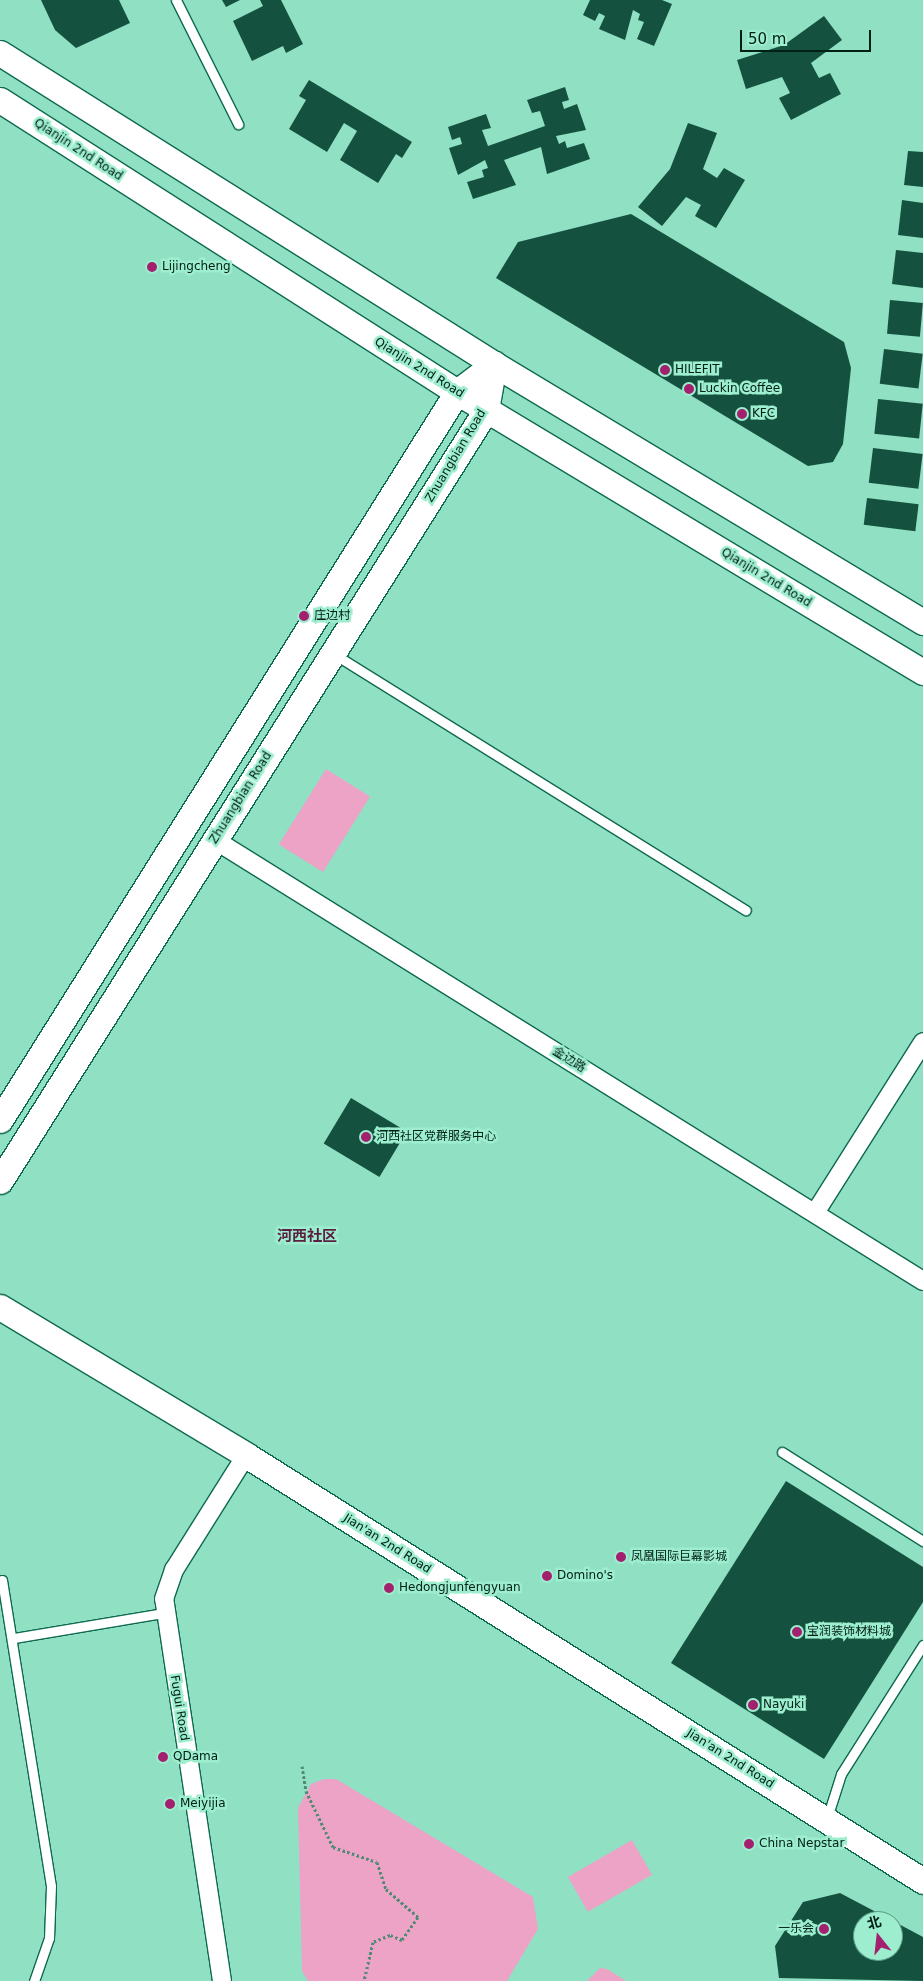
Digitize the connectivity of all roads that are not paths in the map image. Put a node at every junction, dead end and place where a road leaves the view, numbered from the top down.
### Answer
1 (176, 0) edge
2 (0, 53) edge
3 (0, 100) edge
4 (238, 124) dead end
5 (494, 364) junction
6 (457, 392) junction
7 (486, 410) junction
8 (923, 622) edge
9 (333, 653) junction
10 (923, 672) edge
11 (215, 840) junction
12 (746, 910) dead end
13 (923, 1042) edge
14 (0, 1120) edge
15 (0, 1181) edge
16 (815, 1214) junction
17 (923, 1281) edge
18 (0, 1307) edge
19 (782, 1452) dead end
20 (246, 1455) junction
21 (923, 1541) edge
22 (2, 1580) dead end
23 (164, 1613) junction
24 (14, 1638) junction
25 (923, 1646) edge
26 (827, 1821) junction
27 (923, 1881) edge
28 (34, 1981) edge
29 (222, 1981) edge

1 - 4 lane
2 - 5 main road
3 - 6 main road, Qianjin 2nd Road
5 - 6 main road
5 - 7 main road, Zhuangbian Road
5 - 8 main road
6 - 7 main road, Qianjin 2nd Road
6 - 14 main road
7 - 9 main road, Zhuangbian Road
7 - 10 main road, Qianjin 2nd Road
9 - 11 main road, Zhuangbian Road
9 - 12 lane
11 - 15 main road, Zhuangbian Road
11 - 16 street, 金边路
13 - 16 street
16 - 17 street, 金边路
18 - 20 main road, Jian'an 2nd Road
19 - 21 lane
20 - 23 street, Fugui Road
20 - 26 main road, Jian'an 2nd Road
22 - 24 lane
23 - 24 lane
23 - 29 street, Fugui Road
24 - 28 lane
25 - 26 lane
26 - 27 main road, Jian'an 2nd Road

